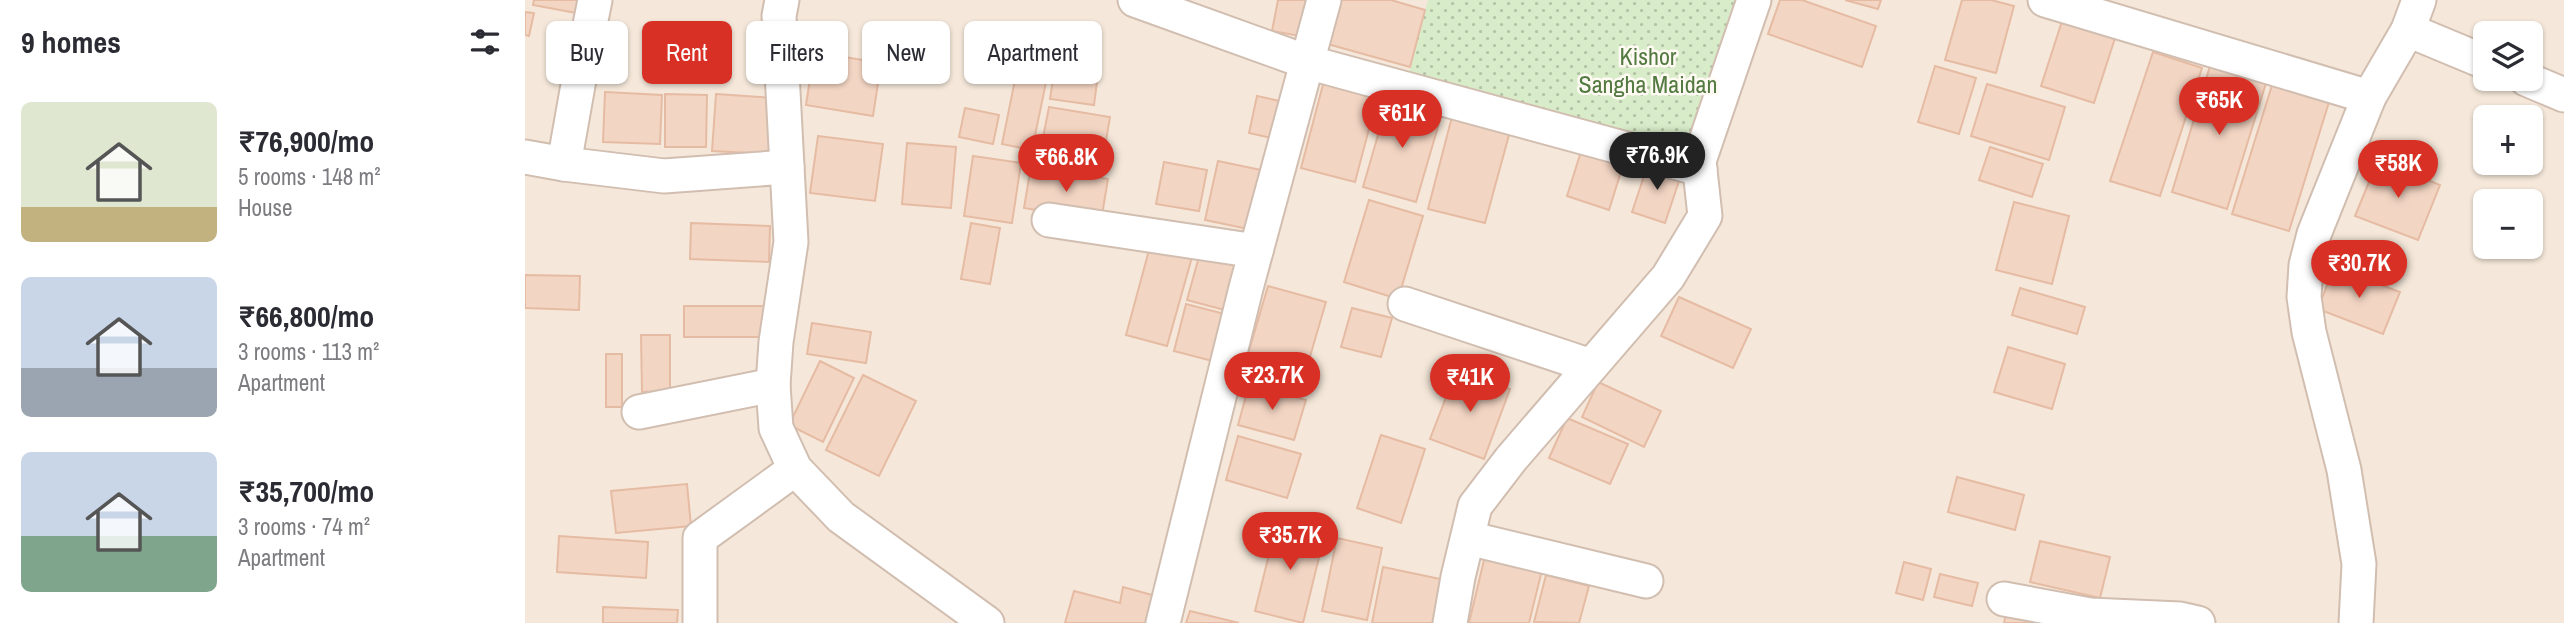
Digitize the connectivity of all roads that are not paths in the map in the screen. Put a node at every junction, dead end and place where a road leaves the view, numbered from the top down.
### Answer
1 (595, 0) edge
2 (782, 0) edge
3 (1135, 0) edge
4 (1324, 0) edge
5 (1754, 0) edge
6 (2045, 0) edge
7 (2415, 12) edge
8 (2473, 53) edge
9 (1307, 62) junction
10 (2543, 86) edge
11 (2564, 94) edge
12 (2369, 97) junction
13 (525, 157) edge
14 (564, 164) junction
15 (787, 167) junction
16 (1700, 169) junction
17 (1049, 220) dead end
18 (1256, 251) junction
19 (1405, 304) dead end
20 (1591, 366) junction
21 (773, 385) junction
22 (639, 412) dead end
23 (795, 469) junction
24 (1468, 538) junction
25 (1646, 581) dead end
26 (2004, 599) dead end
27 (955, 613) edge
28 (700, 623) edge
29 (987, 623) edge
30 (1163, 623) edge
31 (1450, 623) edge
32 (2198, 623) edge
33 (2356, 623) edge

1 - 14 street
2 - 15 street
3 - 9 street
4 - 9 street
5 - 16 street
6 - 12 street
7 - 8 street
7 - 12 street
9 - 16 street
9 - 18 street
10 - 11 street
12 - 33 street
13 - 14 street
14 - 15 street
15 - 21 street
16 - 20 street
17 - 18 street
18 - 30 street
19 - 20 street
20 - 24 street
21 - 22 street
21 - 23 street
23 - 27 street
23 - 28 street
24 - 25 street
24 - 31 street
26 - 32 street
27 - 29 street

